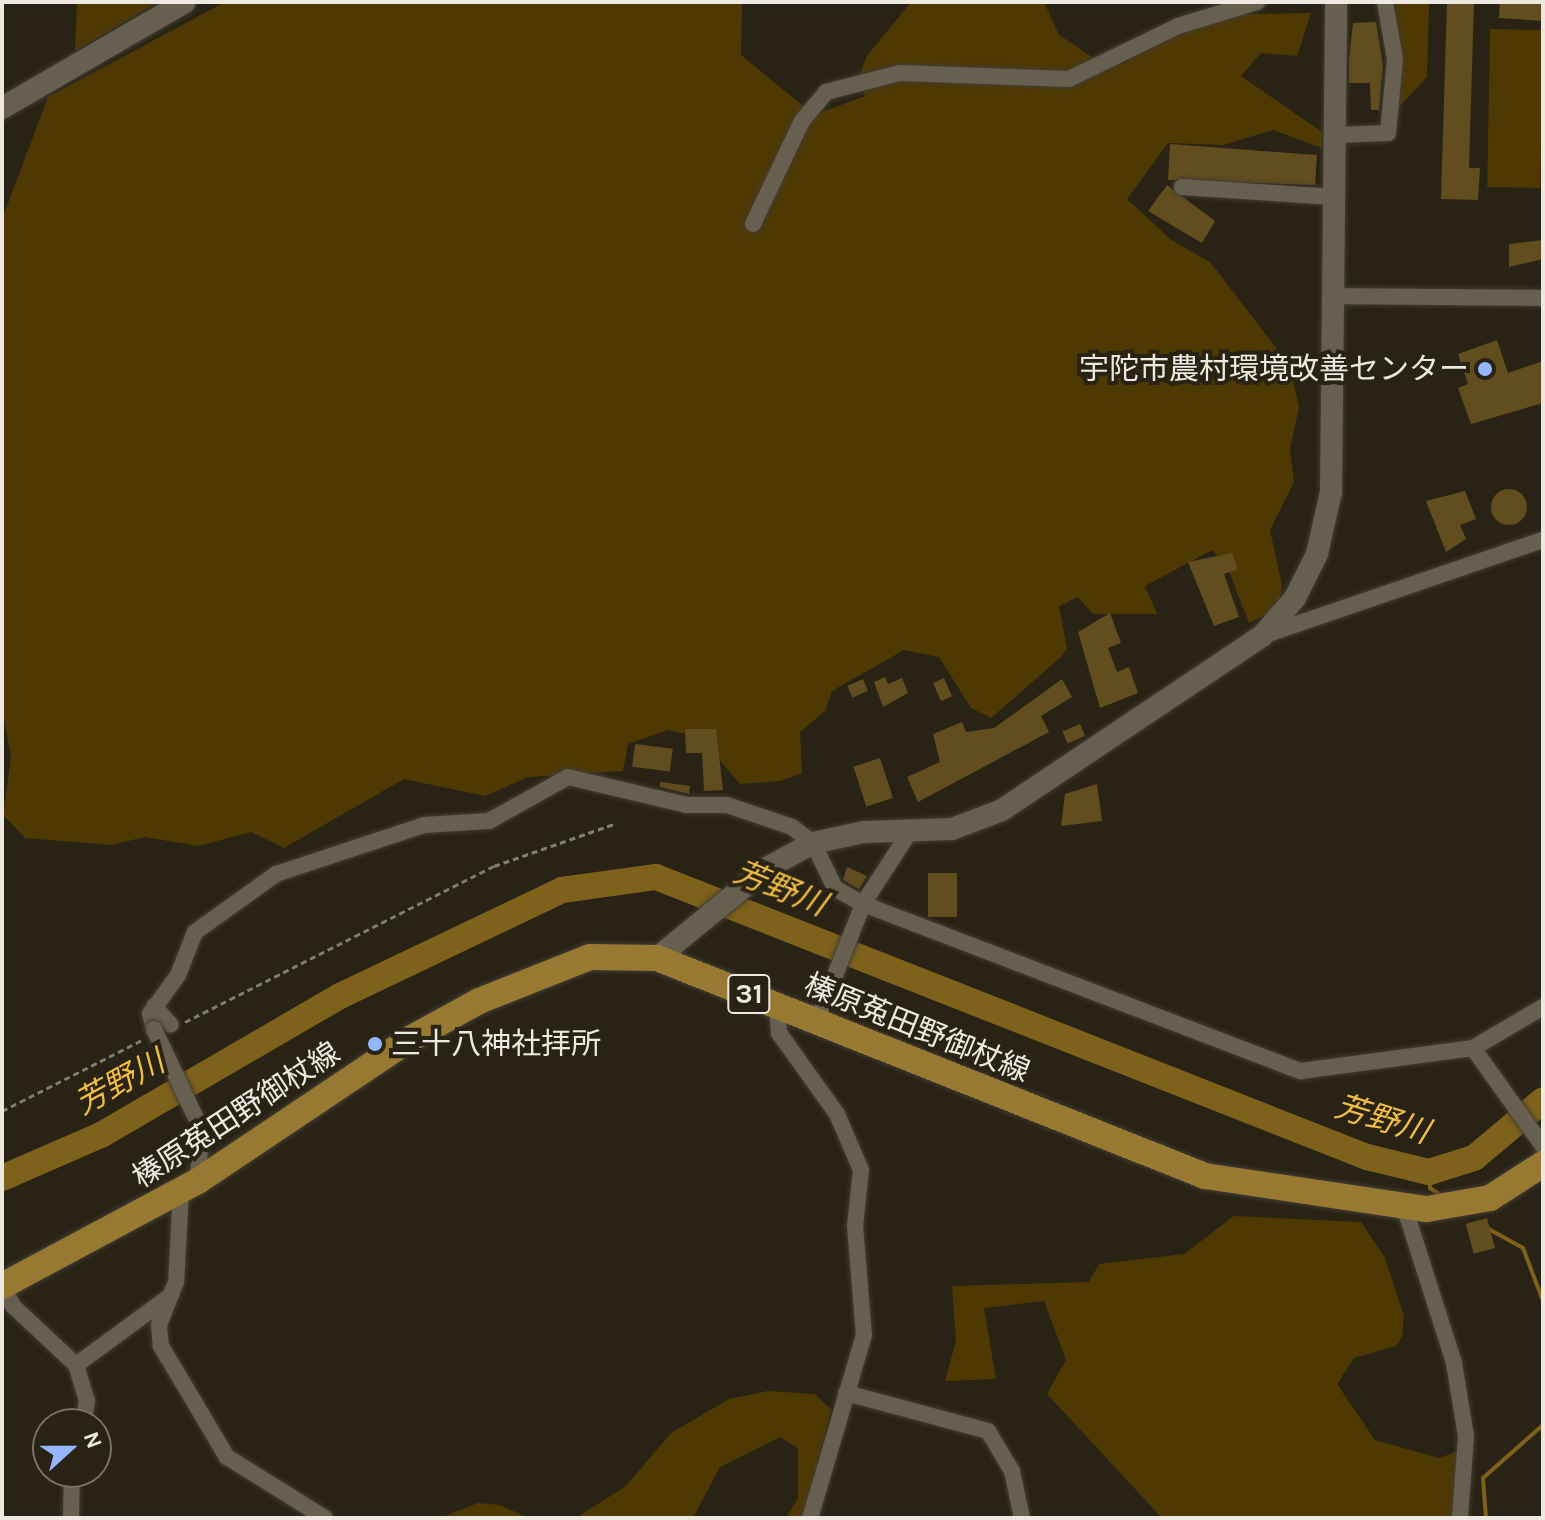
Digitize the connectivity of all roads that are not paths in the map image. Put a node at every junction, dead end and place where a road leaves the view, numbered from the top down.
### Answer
1 (185, 2) edge
2 (1257, 2) edge
3 (1336, 2) edge
4 (1385, 2) edge
5 (2, 108) edge
6 (1336, 135) junction
7 (1182, 187) dead end
8 (1334, 197) junction
9 (753, 224) dead end
10 (1334, 296) junction
11 (1543, 298) edge
12 (1543, 540) edge
13 (1262, 636) junction
14 (909, 833) junction
15 (813, 843) junction
16 (861, 912) junction
17 (661, 954) junction
18 (777, 1005) junction
19 (154, 1006) junction
20 (1543, 1007) edge
21 (819, 1016) junction
22 (171, 1025) road end
23 (1473, 1048) junction
24 (1543, 1152) edge
25 (190, 1186) junction
26 (1404, 1206) junction
27 (2, 1286) edge
28 (170, 1297) junction
29 (76, 1365) junction
30 (846, 1393) junction
31 (86, 1408) edge
32 (72, 1488) edge
33 (71, 1518) edge
34 (325, 1518) edge
35 (810, 1518) edge
36 (1022, 1518) edge
37 (1460, 1518) edge

1 - 5 street
2 - 9 street
3 - 6 street
4 - 6 street
6 - 8 street
7 - 8 street
8 - 10 street
10 - 11 street
10 - 13 street
12 - 13 street
13 - 14 street
14 - 15 street
14 - 16 street
15 - 16 street
15 - 17 street
15 - 19 street
16 - 21 street
16 - 23 street
17 - 18 main road, 榛原菟田野御杖線 / 31
17 - 25 main road, 榛原菟田野御杖線 / 31
18 - 21 main road, 榛原菟田野御杖線 / 31
18 - 30 street
19 - 22 street
19 - 25 street, bridge
20 - 23 street
21 - 26 main road, 榛原菟田野御杖線 / 31
23 - 24 street
24 - 26 main road, 榛原菟田野御杖線 / 31
25 - 27 main road, 榛原菟田野御杖線 / 31
25 - 28 street
26 - 37 street
27 - 29 street
28 - 29 street
28 - 34 street
29 - 31 street
30 - 35 street
30 - 36 street
32 - 33 street

